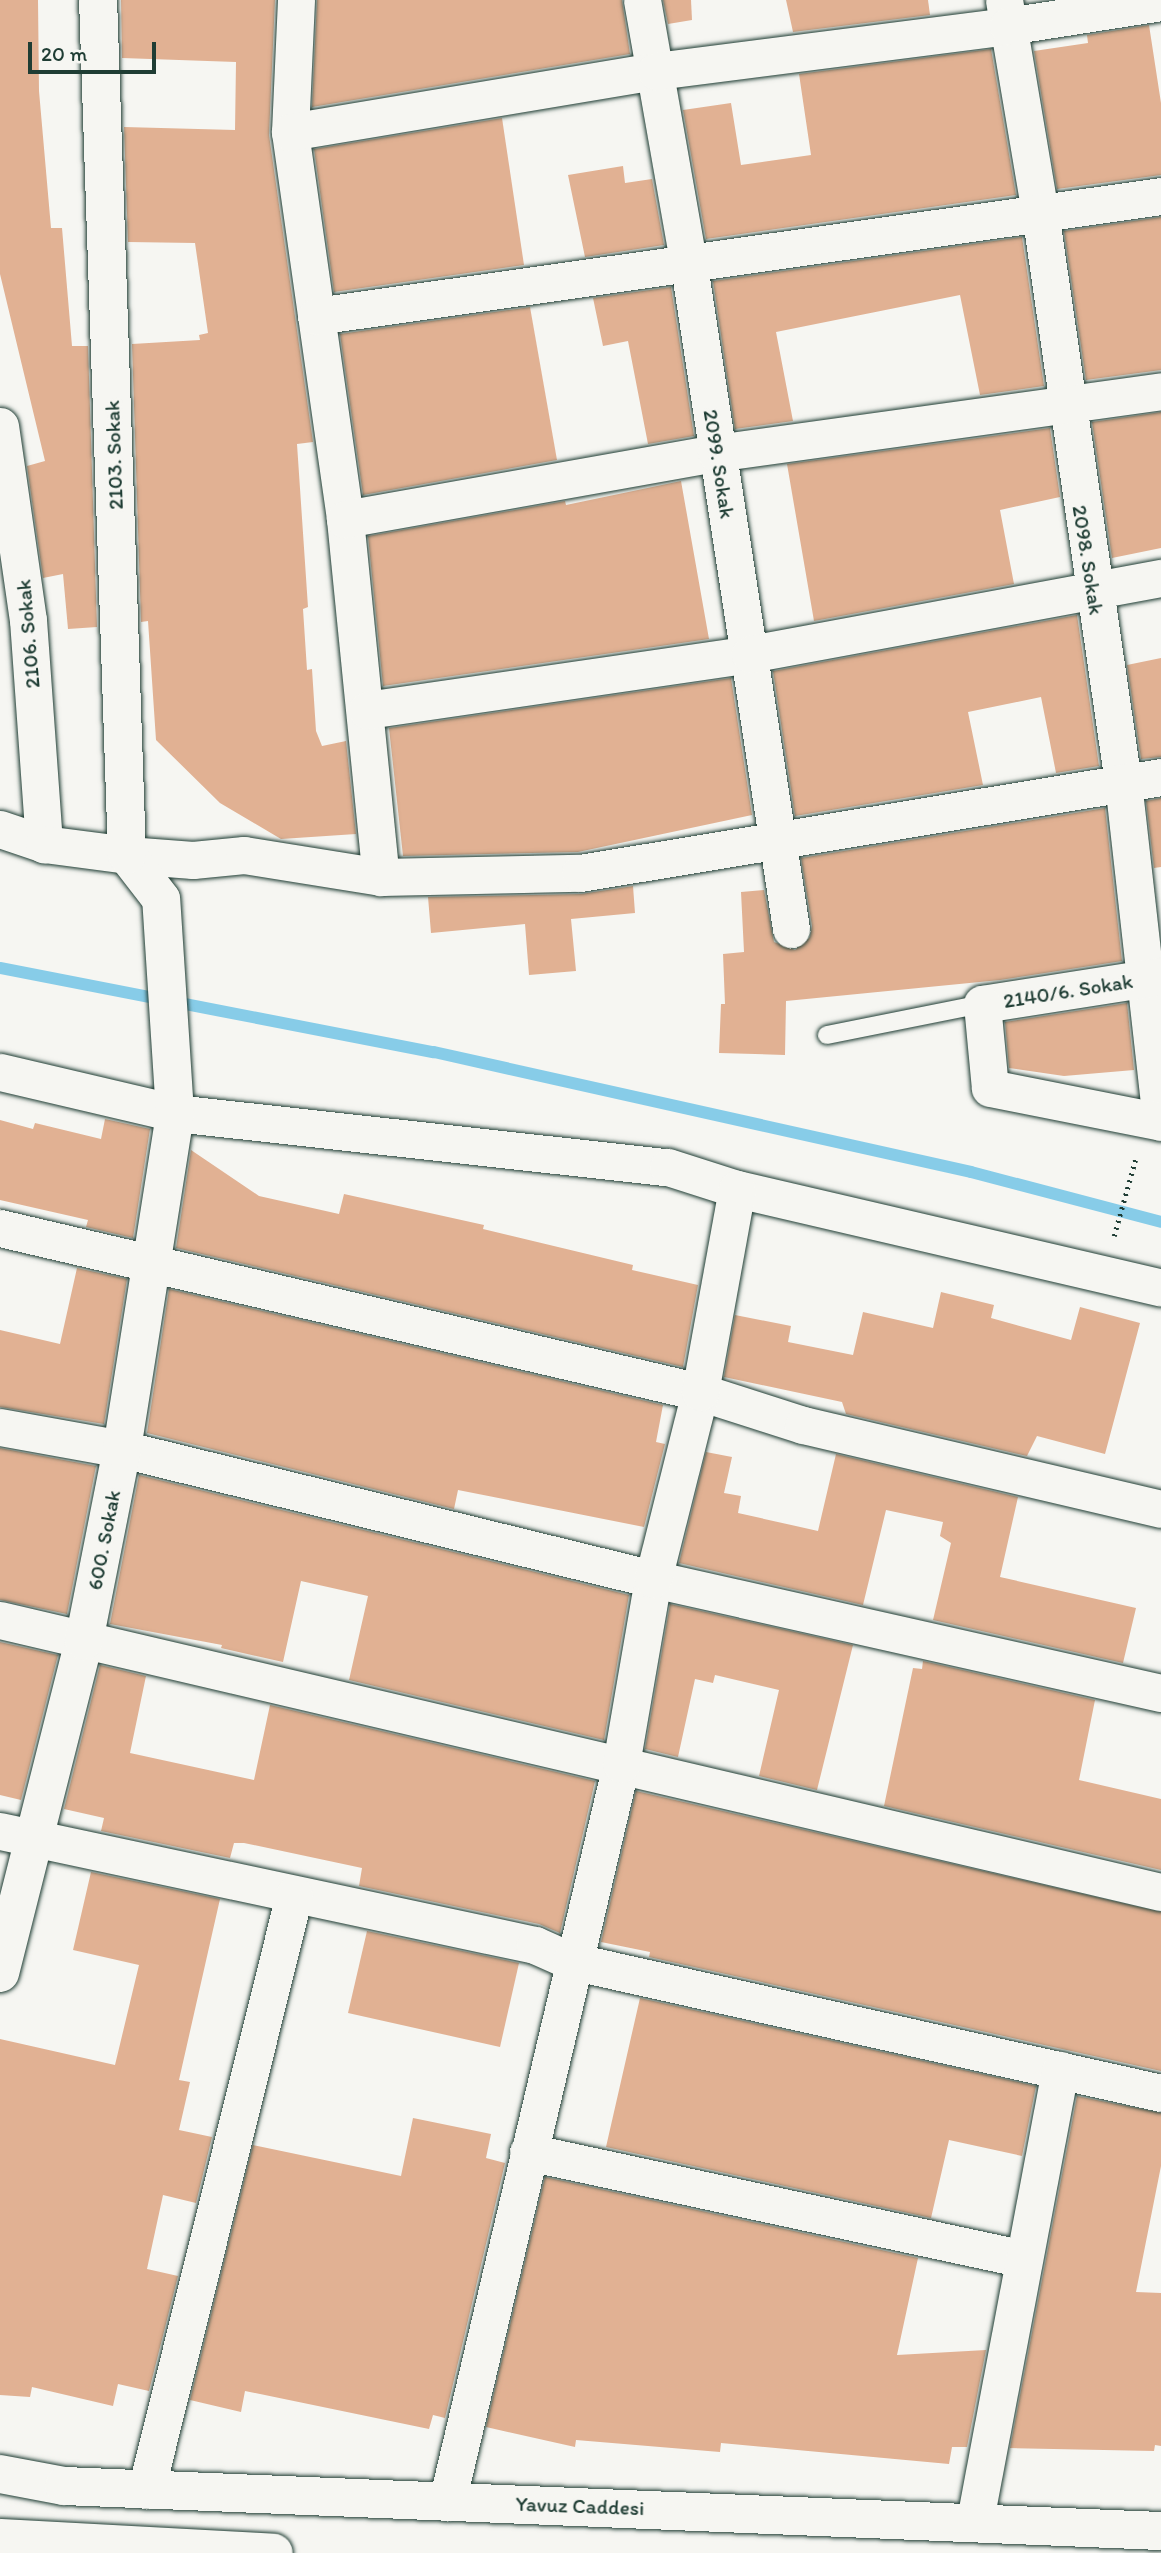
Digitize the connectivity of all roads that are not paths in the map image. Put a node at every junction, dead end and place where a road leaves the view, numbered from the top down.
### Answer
1 (98, 0) edge
2 (296, 0) edge
3 (642, 0) edge
4 (1161, 2) edge
5 (1006, 13) edge
6 (656, 71) junction
7 (290, 132) junction
8 (1161, 196) edge
9 (1040, 212) junction
10 (689, 266) junction
11 (316, 316) junction
12 (1161, 391) edge
13 (1065, 405) junction
14 (0, 426) edge
15 (716, 453) junction
16 (345, 519) junction
17 (10, 552) edge
18 (1161, 578) edge
19 (1093, 590) junction
20 (750, 654) junction
21 (367, 710) junction
22 (1161, 777) edge
23 (1122, 782) junction
24 (0, 829) edge
25 (779, 842) junction
26 (44, 844) junction
27 (127, 855) junction
28 (382, 877) junction
29 (792, 929) dead end
30 (1152, 978) edge
31 (982, 1004) junction
32 (827, 1035) dead end
33 (0, 1072) edge
34 (175, 1106) junction
35 (1156, 1122) edge
36 (737, 1189) junction
37 (0, 1228) edge
38 (152, 1261) junction
39 (1161, 1288) edge
40 (700, 1392) junction
41 (0, 1427) edge
42 (122, 1449) junction
43 (1161, 1509) edge
44 (653, 1579) junction
45 (0, 1620) edge
46 (83, 1641) junction
47 (1161, 1693) edge
48 (621, 1764) junction
49 (17, 1835) edge
50 (1161, 1892) edge
51 (294, 1895) junction
52 (571, 1961) junction
53 (0, 1973) edge
54 (1060, 2070) junction
55 (1161, 2093) edge
56 (528, 2152) junction
57 (1024, 2259) junction
58 (0, 2474) edge
59 (146, 2490) junction
60 (447, 2502) junction
61 (975, 2520) junction
62 (1161, 2531) edge
63 (0, 2538) edge
64 (114, 2549) edge
65 (274, 2553) edge

1 - 27 main road, 2103. Sokak
2 - 7 street
3 - 6 street, 2099. Sokak
4 - 5 street
5 - 6 street
5 - 9 street, 2098. Sokak
6 - 7 street
6 - 10 street, 2099. Sokak
7 - 11 street
8 - 9 street
9 - 10 street
9 - 13 street, 2098. Sokak
10 - 11 street
10 - 15 street, 2099. Sokak
11 - 16 street
12 - 13 street
13 - 15 street
13 - 19 street, 2098. Sokak
14 - 17 street, 2106. Sokak
15 - 16 street
15 - 20 street, 2099. Sokak
16 - 21 street
17 - 26 street, 2106. Sokak
18 - 19 street
19 - 20 street
19 - 23 street, 2098. Sokak
20 - 21 street
20 - 25 street, 2099. Sokak
21 - 28 street
22 - 23 street
23 - 25 street
23 - 30 street, 2098. Sokak
24 - 26 street
25 - 28 street
25 - 29 street, 2099. Sokak
26 - 27 street
27 - 28 street
27 - 34 main road, 600. Sokak
30 - 31 street, 2140/6. Sokak
30 - 35 street, 2098. Sokak
31 - 32 lane
31 - 35 street, 2140/6. Sokak
33 - 34 street
34 - 36 street
34 - 38 main road, 600. Sokak
36 - 39 street
36 - 40 street
37 - 38 street
38 - 40 street
38 - 42 main road, 600. Sokak
40 - 43 street
40 - 44 street
41 - 42 street
42 - 44 street
42 - 46 main road, 600. Sokak
44 - 47 street
44 - 48 street
45 - 46 street
46 - 48 street
46 - 49 main road, 600. Sokak
48 - 50 street
48 - 52 street
49 - 51 street
49 - 53 main road, 600. Sokak
51 - 52 street
51 - 59 street
52 - 54 street
52 - 56 street
54 - 55 street
54 - 57 street
56 - 57 street
56 - 60 street
57 - 61 street
58 - 59 main road, Yavuz Caddesi
59 - 60 main road, Yavuz Caddesi
60 - 61 main road, Yavuz Caddesi
61 - 62 main road, Yavuz Caddesi
63 - 64 main road
64 - 65 main road

